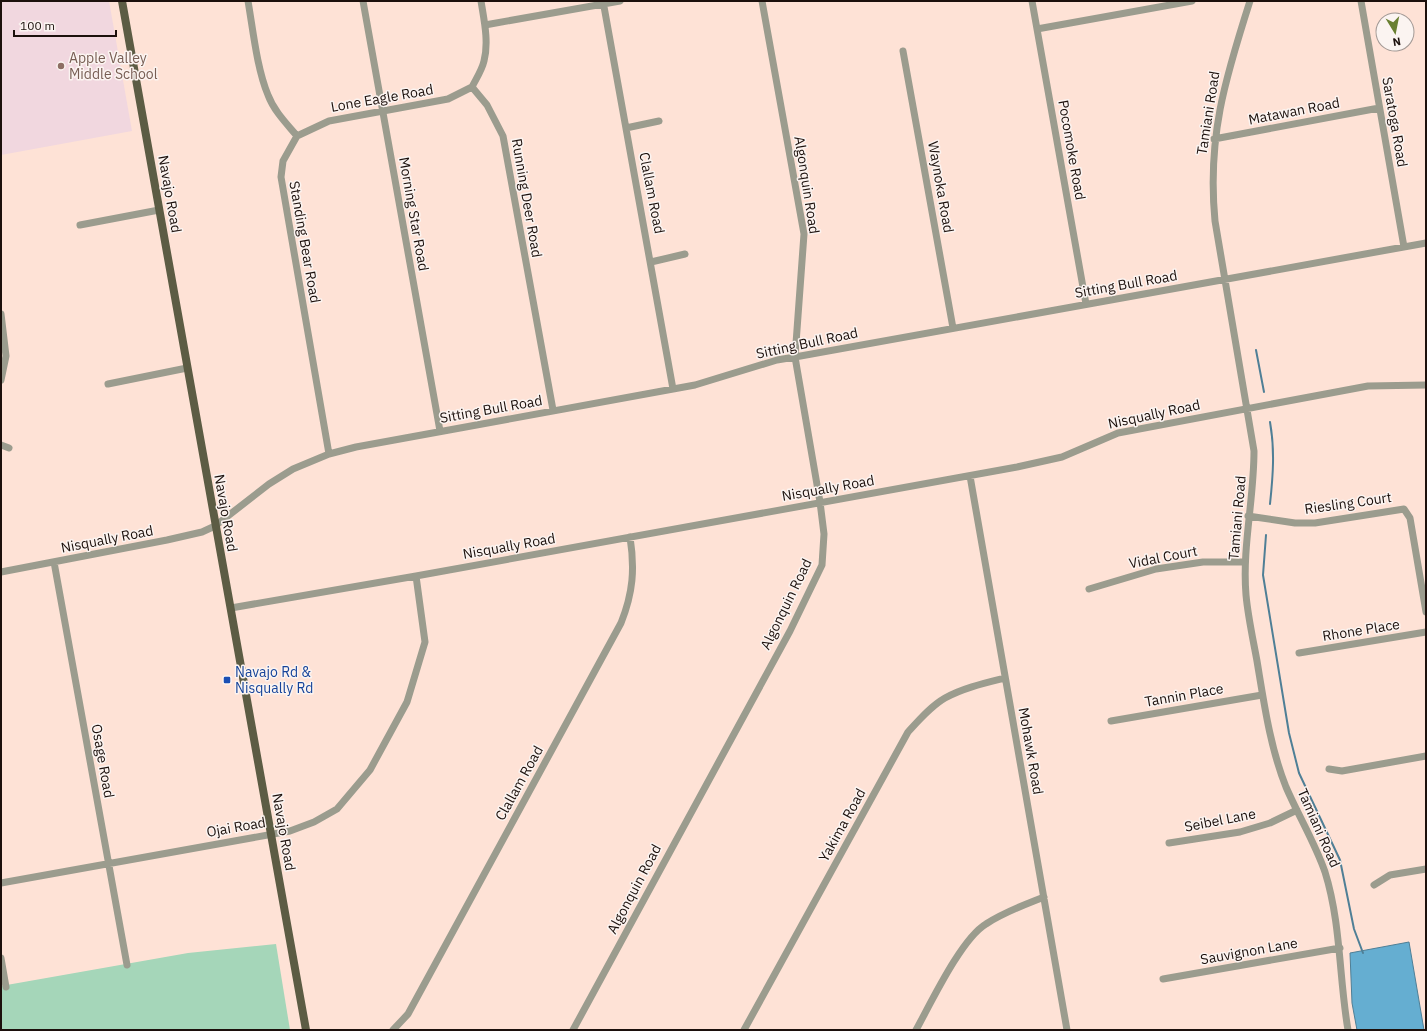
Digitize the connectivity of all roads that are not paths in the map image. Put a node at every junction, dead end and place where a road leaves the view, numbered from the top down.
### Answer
1 (122, 1) edge
2 (248, 1) edge
3 (363, 1) edge
4 (481, 1) edge
5 (620, 1) edge
6 (762, 1) edge
7 (1032, 1) edge
8 (1192, 1) edge
9 (1250, 1) edge
10 (1361, 1) edge
11 (604, 3) edge
12 (485, 25) junction
13 (1037, 29) junction
14 (903, 51) dead end
15 (472, 87) junction
16 (1379, 108) junction
17 (383, 112) junction
18 (659, 121) dead end
19 (626, 128) junction
20 (297, 136) junction
21 (1214, 139) junction
22 (159, 210) junction
23 (80, 225) dead end
24 (1426, 242) edge
25 (1404, 247) junction
26 (685, 254) dead end
27 (652, 262) junction
28 (1224, 279) junction
29 (1086, 304) junction
30 (1, 314) edge
31 (953, 328) junction
32 (795, 357) junction
33 (187, 368) junction
34 (1, 380) edge
35 (108, 384) dead end
36 (1426, 385) edge
37 (673, 389) junction
38 (1248, 408) junction
39 (553, 410) junction
40 (440, 431) junction
41 (1, 445) edge
42 (9, 448) dead end
43 (329, 454) junction
44 (970, 476) junction
45 (820, 502) junction
46 (1248, 516) junction
47 (215, 526) junction
48 (630, 537) junction
49 (54, 562) junction
50 (1245, 562) junction
51 (1, 572) edge
52 (416, 576) junction
53 (1089, 588) dead end
54 (231, 608) junction
55 (1426, 612) edge
56 (1426, 632) edge
57 (1299, 653) dead end
58 (1004, 678) junction
59 (1262, 695) junction
60 (1111, 721) dead end
61 (1426, 756) edge
62 (1330, 768) dead end
63 (1297, 810) junction
64 (271, 834) junction
65 (1169, 843) dead end
66 (108, 863) junction
67 (1426, 869) edge
68 (1, 884) edge
69 (1374, 885) dead end
70 (1044, 897) junction
71 (1340, 948) junction
72 (1, 958) edge
73 (127, 965) dead end
74 (1163, 979) dead end
75 (6, 987) dead end
76 (306, 1030) edge
77 (393, 1030) edge
78 (572, 1030) edge
79 (744, 1030) edge
80 (916, 1030) edge
81 (1066, 1030) edge
82 (1348, 1030) edge

1 - 22 main road, Navajo Road
2 - 20 street
3 - 17 street, Morning Star Road
4 - 12 street
5 - 11 street
6 - 32 street, Algonquin Road
7 - 13 street, Pocomoke Road
8 - 13 street
9 - 21 street, Tamiani Road
10 - 16 street, Saratoga Road
11 - 12 street
11 - 19 street, Clallam Road
12 - 15 street
13 - 29 street, Pocomoke Road
14 - 31 street, Waynoka Road
15 - 17 street, Lone Eagle Road
15 - 39 street, Running Deer Road
16 - 21 street, Matawan Road
16 - 25 street, Saratoga Road
17 - 20 street, Lone Eagle Road
17 - 40 street, Morning Star Road
18 - 19 street
19 - 27 street, Clallam Road
20 - 43 street, Standing Bear Road
21 - 28 street, Tamiani Road
22 - 23 street
22 - 33 main road, Navajo Road
24 - 25 street, Sitting Bull Road
25 - 28 street, Sitting Bull Road
26 - 27 street
27 - 37 street, Clallam Road
28 - 29 street, Sitting Bull Road
28 - 38 street, Tamiani Road
29 - 31 street, Sitting Bull Road
30 - 34 street
31 - 32 street, Sitting Bull Road
32 - 37 street, Sitting Bull Road
32 - 45 street, Algonquin Road
33 - 35 street
33 - 47 main road, Navajo Road
36 - 38 street, Nisqually Road
37 - 39 street, Sitting Bull Road
38 - 44 street, Nisqually Road
38 - 46 street, Tamiani Road
39 - 40 street, Sitting Bull Road
40 - 43 street, Sitting Bull Road
41 - 42 street
43 - 47 street, Sitting Bull Road
44 - 45 street, Nisqually Road
44 - 58 street, Mohawk Road
45 - 48 street, Nisqually Road
45 - 78 street, Algonquin Road
46 - 50 street, Tamiani Road
46 - 55 street, Riesling Court
47 - 49 street, Nisqually Road
47 - 54 main road, Navajo Road
48 - 52 street, Nisqually Road
48 - 77 street, Clallam Road
49 - 51 street, Nisqually Road
49 - 66 street, Osage Road
50 - 53 street, Vidal Court
50 - 59 street, Tamiani Road
52 - 54 street, Nisqually Road
52 - 64 street, Ojai Road
54 - 64 main road, Navajo Road
56 - 57 street, Rhone Place
58 - 70 street, Mohawk Road
58 - 79 street, Yakima Road
59 - 60 street, Tannin Place
59 - 63 street, Tamiani Road
61 - 62 street
63 - 65 street, Seibel Lane
63 - 71 street, Tamiani Road
64 - 66 street, Ojai Road
64 - 76 main road, Navajo Road
66 - 68 street, Ojai Road
66 - 73 street, Osage Road
67 - 69 street
70 - 80 street
70 - 81 street, Mohawk Road
71 - 74 street, Sauvignon Lane
71 - 82 street, Tamiani Road
72 - 75 street

